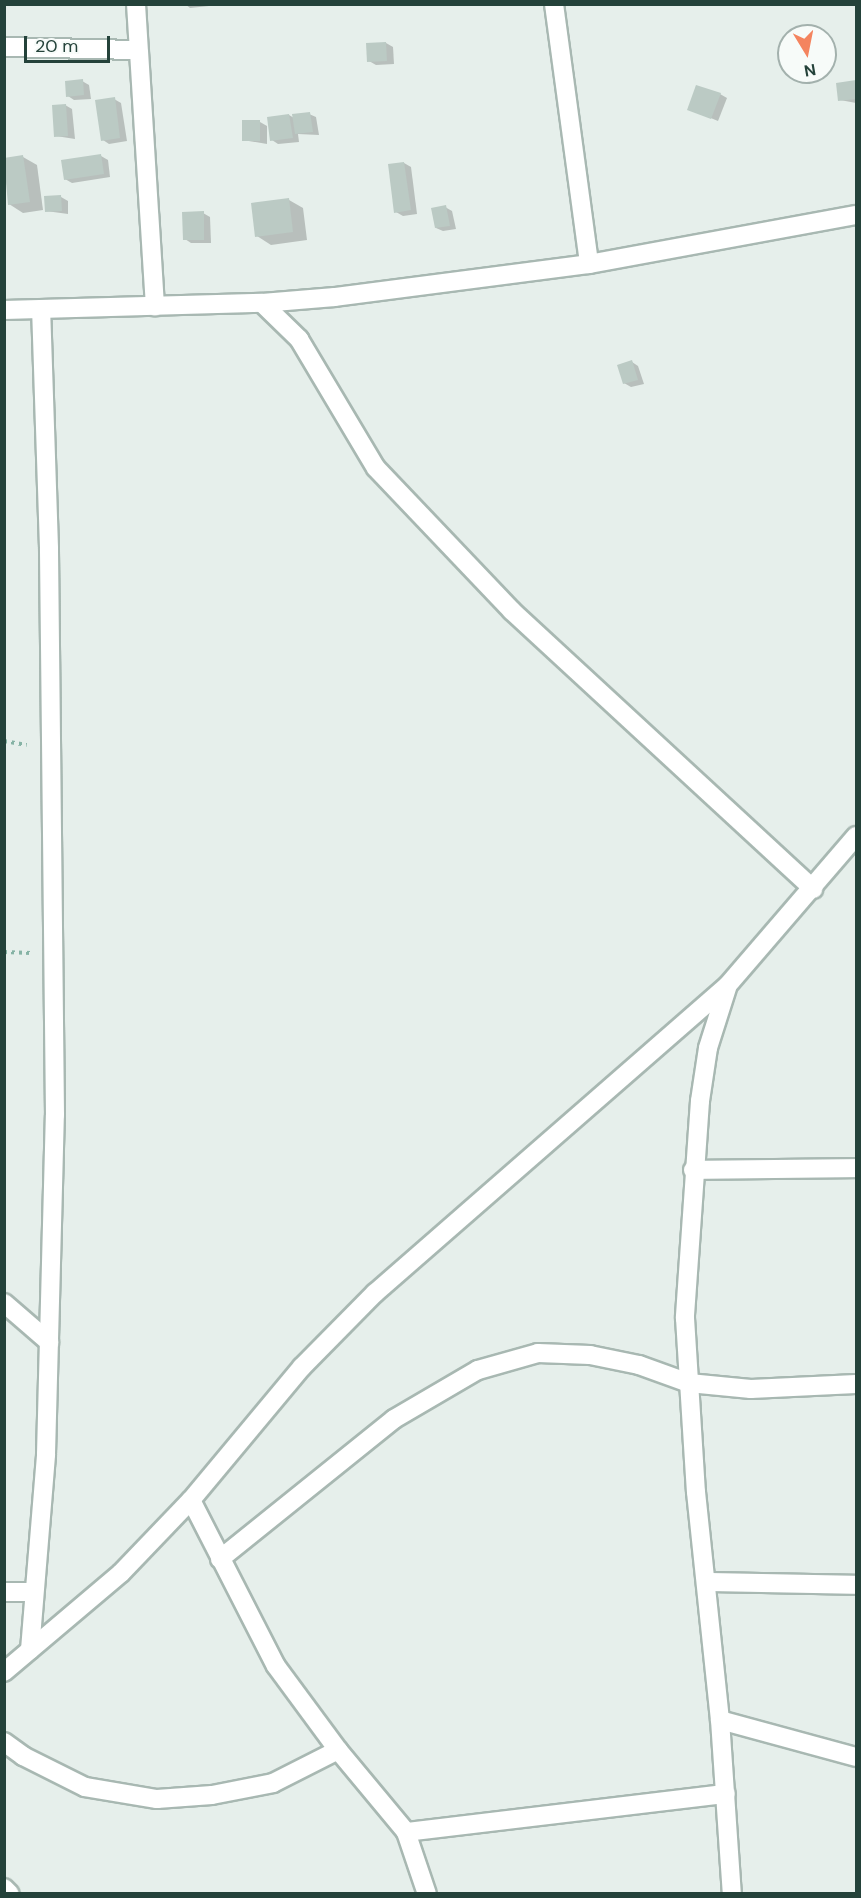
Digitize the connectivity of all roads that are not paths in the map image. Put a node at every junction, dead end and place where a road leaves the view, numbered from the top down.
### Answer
1 (136, 4) edge
2 (554, 4) edge
3 (4, 47) edge
4 (138, 50) junction
5 (856, 215) edge
6 (589, 264) junction
7 (262, 303) junction
8 (155, 306) junction
9 (41, 309) junction
10 (4, 310) edge
11 (856, 836) edge
12 (813, 889) junction
13 (728, 986) junction
14 (856, 1168) edge
15 (693, 1170) junction
16 (4, 1303) edge
17 (49, 1342) junction
18 (689, 1383) junction
19 (856, 1384) edge
20 (191, 1500) junction
21 (220, 1559) junction
22 (706, 1581) junction
23 (856, 1585) edge
24 (4, 1592) edge
25 (33, 1592) junction
26 (30, 1650) junction
27 (4, 1672) edge
28 (720, 1720) junction
29 (4, 1742) edge
30 (338, 1750) junction
31 (856, 1757) edge
32 (726, 1794) junction
33 (406, 1832) junction
34 (4, 1888) edge
35 (10, 1893) edge
36 (427, 1893) edge
37 (732, 1893) edge

1 - 4 street
2 - 6 street
3 - 4 street
4 - 8 street
5 - 6 street
6 - 7 street
7 - 8 street
7 - 12 street
8 - 9 street
9 - 10 street
9 - 17 street
11 - 12 street
12 - 13 street
13 - 15 street
13 - 20 street
14 - 15 street
15 - 18 street
16 - 17 street
17 - 25 street
18 - 19 street
18 - 21 street
18 - 22 street
20 - 21 street
20 - 26 street
21 - 30 street
22 - 23 street
22 - 28 street
24 - 25 street
25 - 26 street
26 - 27 street
28 - 31 street
28 - 32 street
29 - 30 street
30 - 33 street
32 - 33 street
32 - 37 street
33 - 36 street
34 - 35 street

